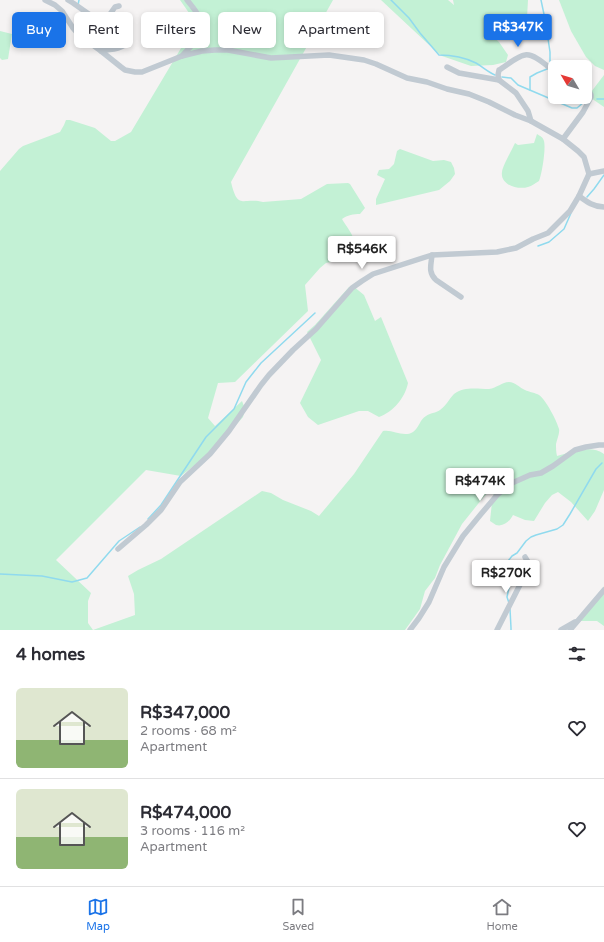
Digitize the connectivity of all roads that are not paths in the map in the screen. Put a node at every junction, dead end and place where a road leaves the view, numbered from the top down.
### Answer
1 (45, 0) edge
2 (68, 0) edge
3 (187, 0) edge
4 (119, 6) dead end
5 (87, 12) edge
6 (111, 12) edge
7 (120, 48) edge
8 (101, 51) junction
9 (182, 56) junction
10 (447, 67) dead end
11 (548, 67) edge
12 (499, 80) junction
13 (587, 104) edge
14 (530, 121) junction
15 (563, 139) junction
16 (604, 171) edge
17 (589, 174) junction
18 (579, 196) junction
19 (604, 207) edge
20 (432, 255) junction
21 (461, 297) dead end
22 (604, 445) edge
23 (118, 549) dead end
24 (524, 557) dead end
25 (604, 590) edge
26 (579, 619) junction
27 (410, 630) edge
28 (497, 630) edge
29 (561, 630) edge
30 (570, 630) edge

1 - 8 street
2 - 5 street
3 - 9 street
4 - 6 street
7 - 8 street
8 - 9 street
9 - 14 street
10 - 12 street
11 - 12 street
12 - 14 street
13 - 15 street
14 - 15 street
15 - 17 street
16 - 17 street
17 - 18 street
18 - 19 street
18 - 20 street
20 - 21 street
20 - 23 street
22 - 27 street
24 - 28 street
25 - 26 street
26 - 29 street
26 - 30 street

